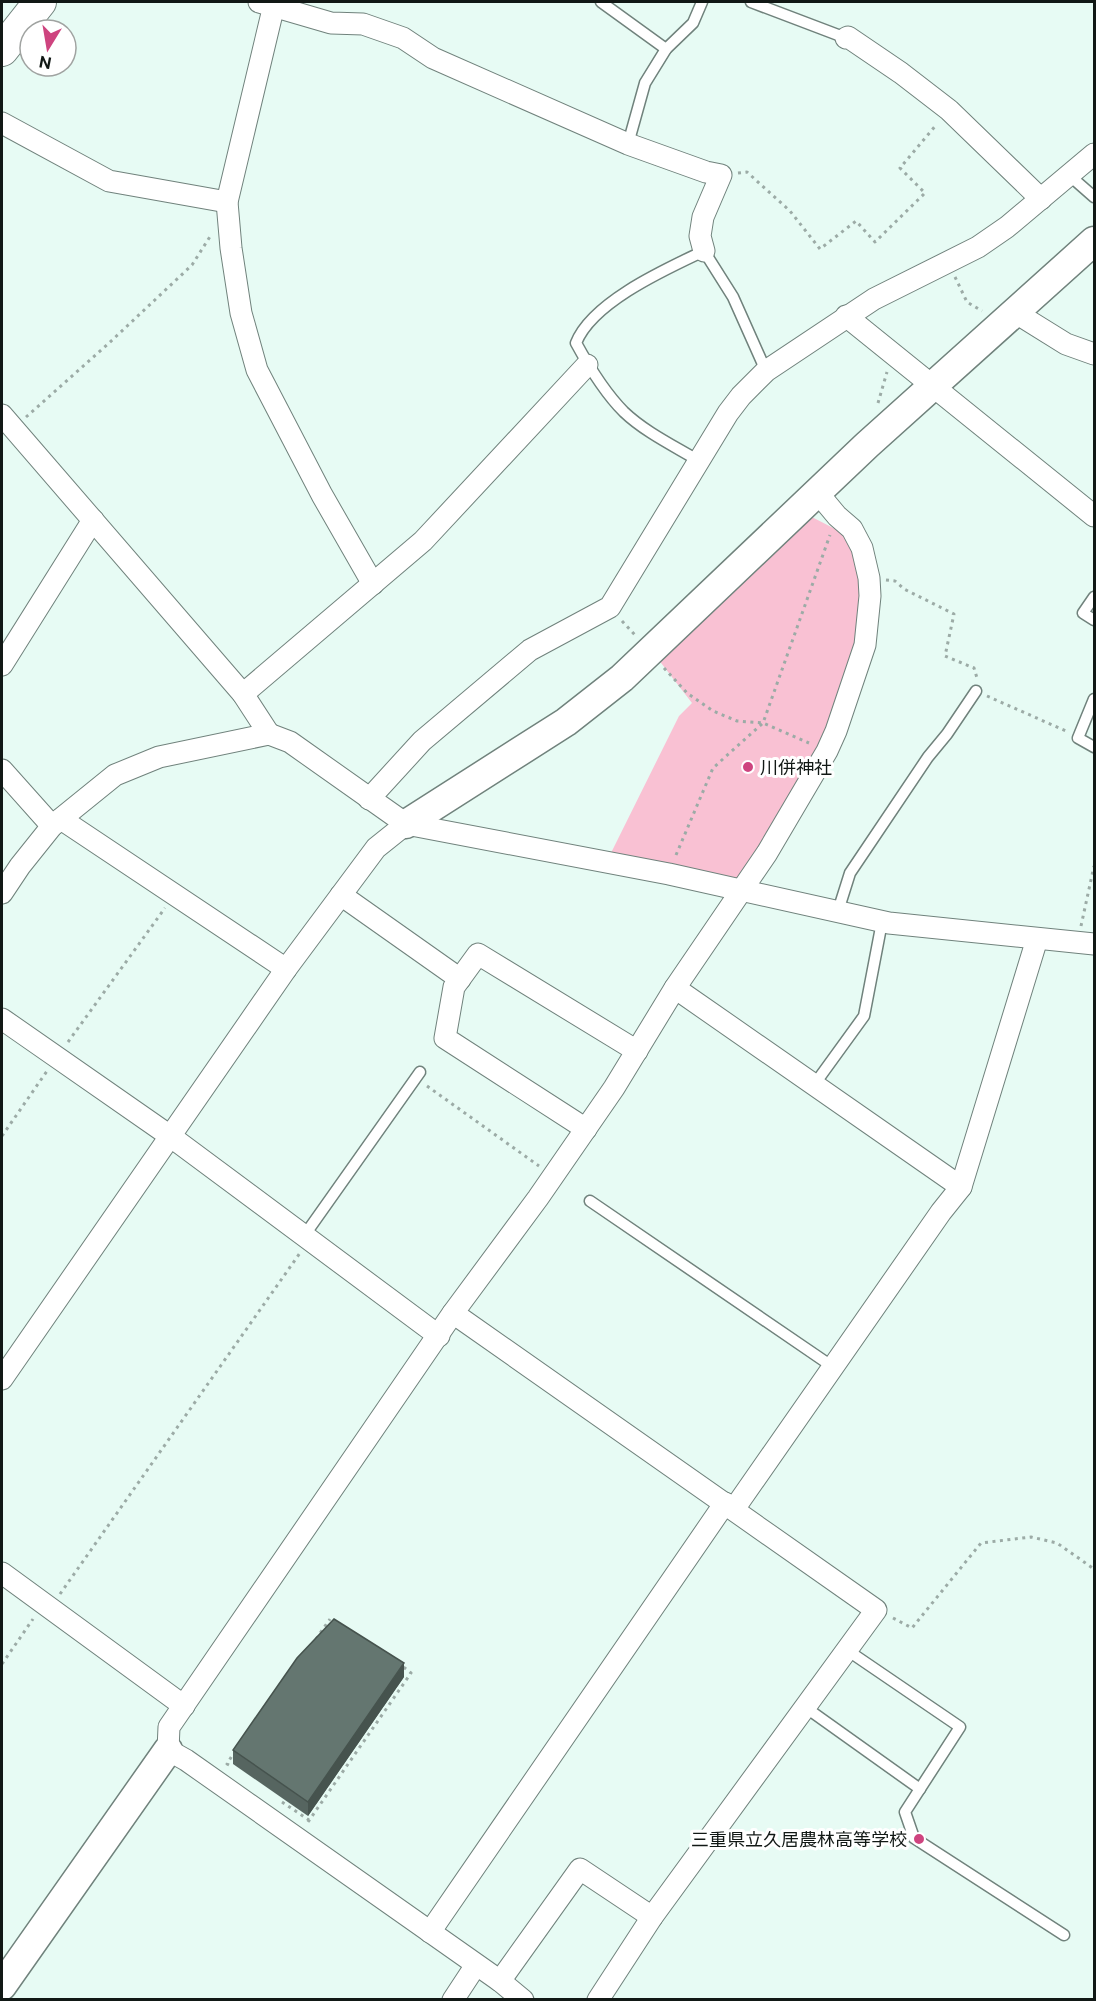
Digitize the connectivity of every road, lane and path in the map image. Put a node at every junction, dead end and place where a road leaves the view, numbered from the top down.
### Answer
1 (40, 2) edge
2 (602, 2) edge
3 (702, 2) edge
4 (751, 2) edge
5 (266, 3) edge
6 (846, 38) joint
7 (666, 49) junction
8 (2, 50) edge
9 (950, 110) junction
10 (2, 123) edge
11 (628, 144) junction
12 (1095, 154) edge
13 (721, 175) junction
14 (1069, 175) junction
15 (1095, 196) edge
16 (1041, 199) junction
17 (228, 205) junction
18 (1095, 241) edge
19 (704, 251) junction
20 (948, 262) junction
21 (846, 316) junction
22 (1010, 319) junction
23 (892, 353) junction
24 (1095, 354) edge
25 (587, 364) junction
26 (766, 370) junction
27 (931, 386) junction
28 (876, 411) dead end
29 (7, 422) edge
30 (699, 460) junction
31 (817, 492) junction
32 (837, 516) junction
33 (1095, 516) edge
34 (93, 520) junction
35 (869, 578) junction
36 (373, 584) junction
37 (1095, 597) edge
38 (610, 607) junction
39 (1095, 620) edge
40 (650, 652) junction
41 (2, 665) edge
42 (976, 690) junction
43 (243, 694) junction
44 (1095, 699) edge
45 (763, 723) junction
46 (269, 734) junction
47 (1078, 738) junction
48 (1095, 747) edge
49 (827, 751) junction
50 (2, 770) edge
51 (369, 799) junction
52 (57, 822) junction
53 (406, 824) junction
54 (1095, 866) edge
55 (669, 874) junction
56 (743, 891) junction
57 (2, 893) edge
58 (175, 895) junction
59 (341, 895) junction
60 (838, 911) junction
61 (882, 922) junction
62 (1037, 939) junction
63 (1086, 944) edge
64 (285, 969) junction
65 (460, 979) junction
66 (675, 988) junction
67 (2, 1019) edge
68 (637, 1051) junction
69 (57, 1057) junction
70 (418, 1075) joint
71 (814, 1085) junction
72 (586, 1129) junction
73 (2, 1136) edge
74 (170, 1136) junction
75 (554, 1176) junction
76 (961, 1186) junction
77 (590, 1201) dead end
78 (307, 1238) junction
79 (453, 1313) junction
80 (438, 1335) junction
81 (832, 1367) junction
82 (2, 1378) edge
83 (730, 1506) junction
84 (1095, 1569) edge
85 (2, 1573) edge
86 (47, 1606) junction
87 (876, 1610) junction
88 (330, 1618) dead end
89 (309, 1648) edge
90 (847, 1650) junction
91 (397, 1663) edge
92 (2, 1664) edge
93 (184, 1706) junction
94 (805, 1707) junction
95 (168, 1750) junction
96 (234, 1754) edge
97 (236, 1770) edge
98 (920, 1789) junction
99 (281, 1802) edge
100 (309, 1821) junction
101 (297, 1838) junction
102 (652, 1917) junction
103 (430, 1932) junction
104 (1064, 1935) dead end
105 (476, 1965) junction
106 (500, 1981) junction
107 (2, 1986) edge
108 (453, 2000) edge
109 (523, 2000) edge
110 (598, 2000) edge

1 - 8 main road
2 - 7 lane
3 - 7 lane
4 - 6 lane
5 - 11 street
5 - 17 street
6 - 9 street
7 - 11 lane
9 - 13 path
9 - 16 street
10 - 17 street
11 - 13 street
12 - 14 street
13 - 19 street
14 - 15 lane
14 - 16 street
16 - 20 street
17 - 29 path
17 - 36 street
18 - 22 street
19 - 25 lane
19 - 26 lane
20 - 21 street
20 - 22 path
21 - 23 street
21 - 26 street
22 - 24 street
22 - 27 street
23 - 27 street
23 - 28 path
25 - 30 lane
25 - 36 street
26 - 30 street
27 - 31 street
27 - 33 street
29 - 34 street
30 - 38 street
31 - 32 street
31 - 40 street
32 - 35 street
32 - 45 path
34 - 41 street
34 - 43 street
35 - 42 path
35 - 49 street
36 - 43 street
37 - 39 lane
38 - 40 path
38 - 51 street
40 - 45 path
40 - 53 street
42 - 47 path
42 - 60 lane
43 - 46 street
44 - 47 lane
45 - 49 path
45 - 55 path
46 - 51 street
46 - 52 street
47 - 48 lane
49 - 56 street
50 - 52 street
51 - 53 street
52 - 57 street
52 - 58 street
53 - 55 street
53 - 59 street
54 - 63 path
55 - 56 street
56 - 60 street
56 - 66 street
58 - 64 street
58 - 69 path
59 - 64 street
59 - 65 street
60 - 61 street
61 - 62 street
61 - 71 lane
62 - 63 street
62 - 76 street
64 - 74 street
65 - 68 street
65 - 72 street
66 - 68 street
66 - 71 street
67 - 69 street
68 - 72 street
69 - 73 path
69 - 74 street
70 - 75 path
70 - 78 lane
71 - 76 street
72 - 75 street
74 - 78 street
74 - 82 street
75 - 79 street
76 - 81 street
77 - 81 lane
78 - 80 street
78 - 86 path
79 - 80 street
79 - 83 street
80 - 93 street
81 - 83 street
83 - 87 street
83 - 103 street
84 - 87 path
85 - 86 street
86 - 92 path
86 - 93 street
87 - 90 street
88 - 89 path
90 - 94 street
90 - 98 lane
91 - 100 path
93 - 95 street
94 - 98 lane
94 - 102 street
95 - 101 street
95 - 107 street
96 - 97 path
98 - 104 lane
99 - 100 path
100 - 101 path
101 - 103 street
102 - 106 street
102 - 110 street
103 - 105 street
105 - 106 street
105 - 108 street
106 - 109 street

